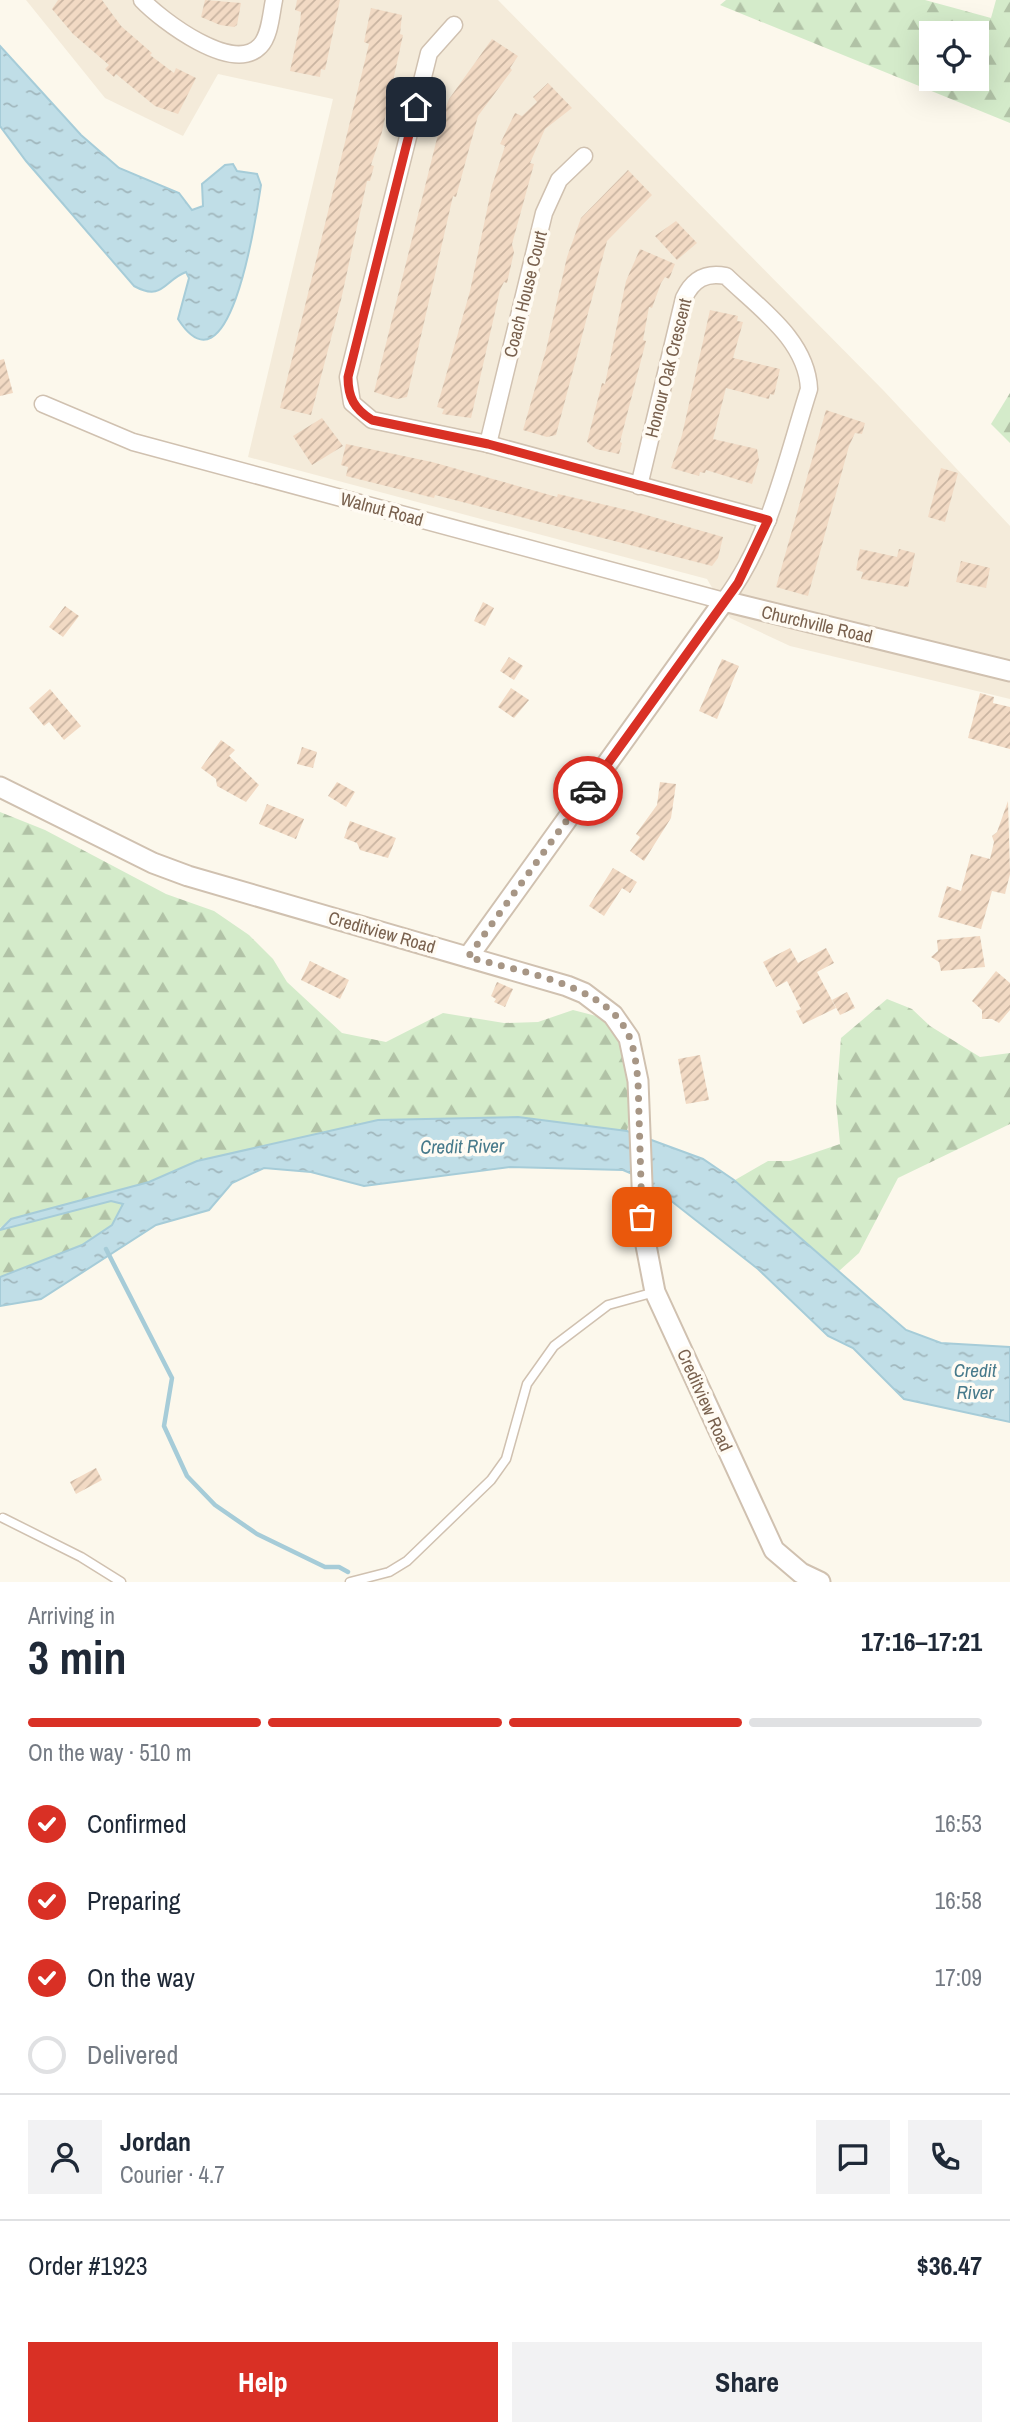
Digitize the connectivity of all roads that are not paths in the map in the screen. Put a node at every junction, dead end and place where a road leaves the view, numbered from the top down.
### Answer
1 (142, 0) edge
2 (274, 0) edge
3 (454, 25) dead end
4 (584, 156) dead end
5 (43, 404) dead end
6 (488, 444) junction
7 (639, 486) junction
8 (768, 520) junction
9 (724, 601) junction
10 (1010, 671) edge
11 (0, 787) edge
12 (468, 957) junction
13 (655, 1292) junction
14 (3, 1518) dead end
15 (121, 1582) edge
16 (350, 1582) edge
17 (820, 1582) edge

1 - 2 street
3 - 6 street
4 - 6 street, Coach House Court
5 - 9 street, Walnut Road
6 - 7 street
7 - 8 street
7 - 8 street, Honour Oak Crescent
8 - 9 street, Honour Oak Crescent
9 - 10 street, Churchville Road
9 - 12 street
11 - 12 street, Creditview Road
12 - 13 street, Creditview Road
13 - 16 lane
13 - 17 street, Creditview Road
14 - 15 lane

